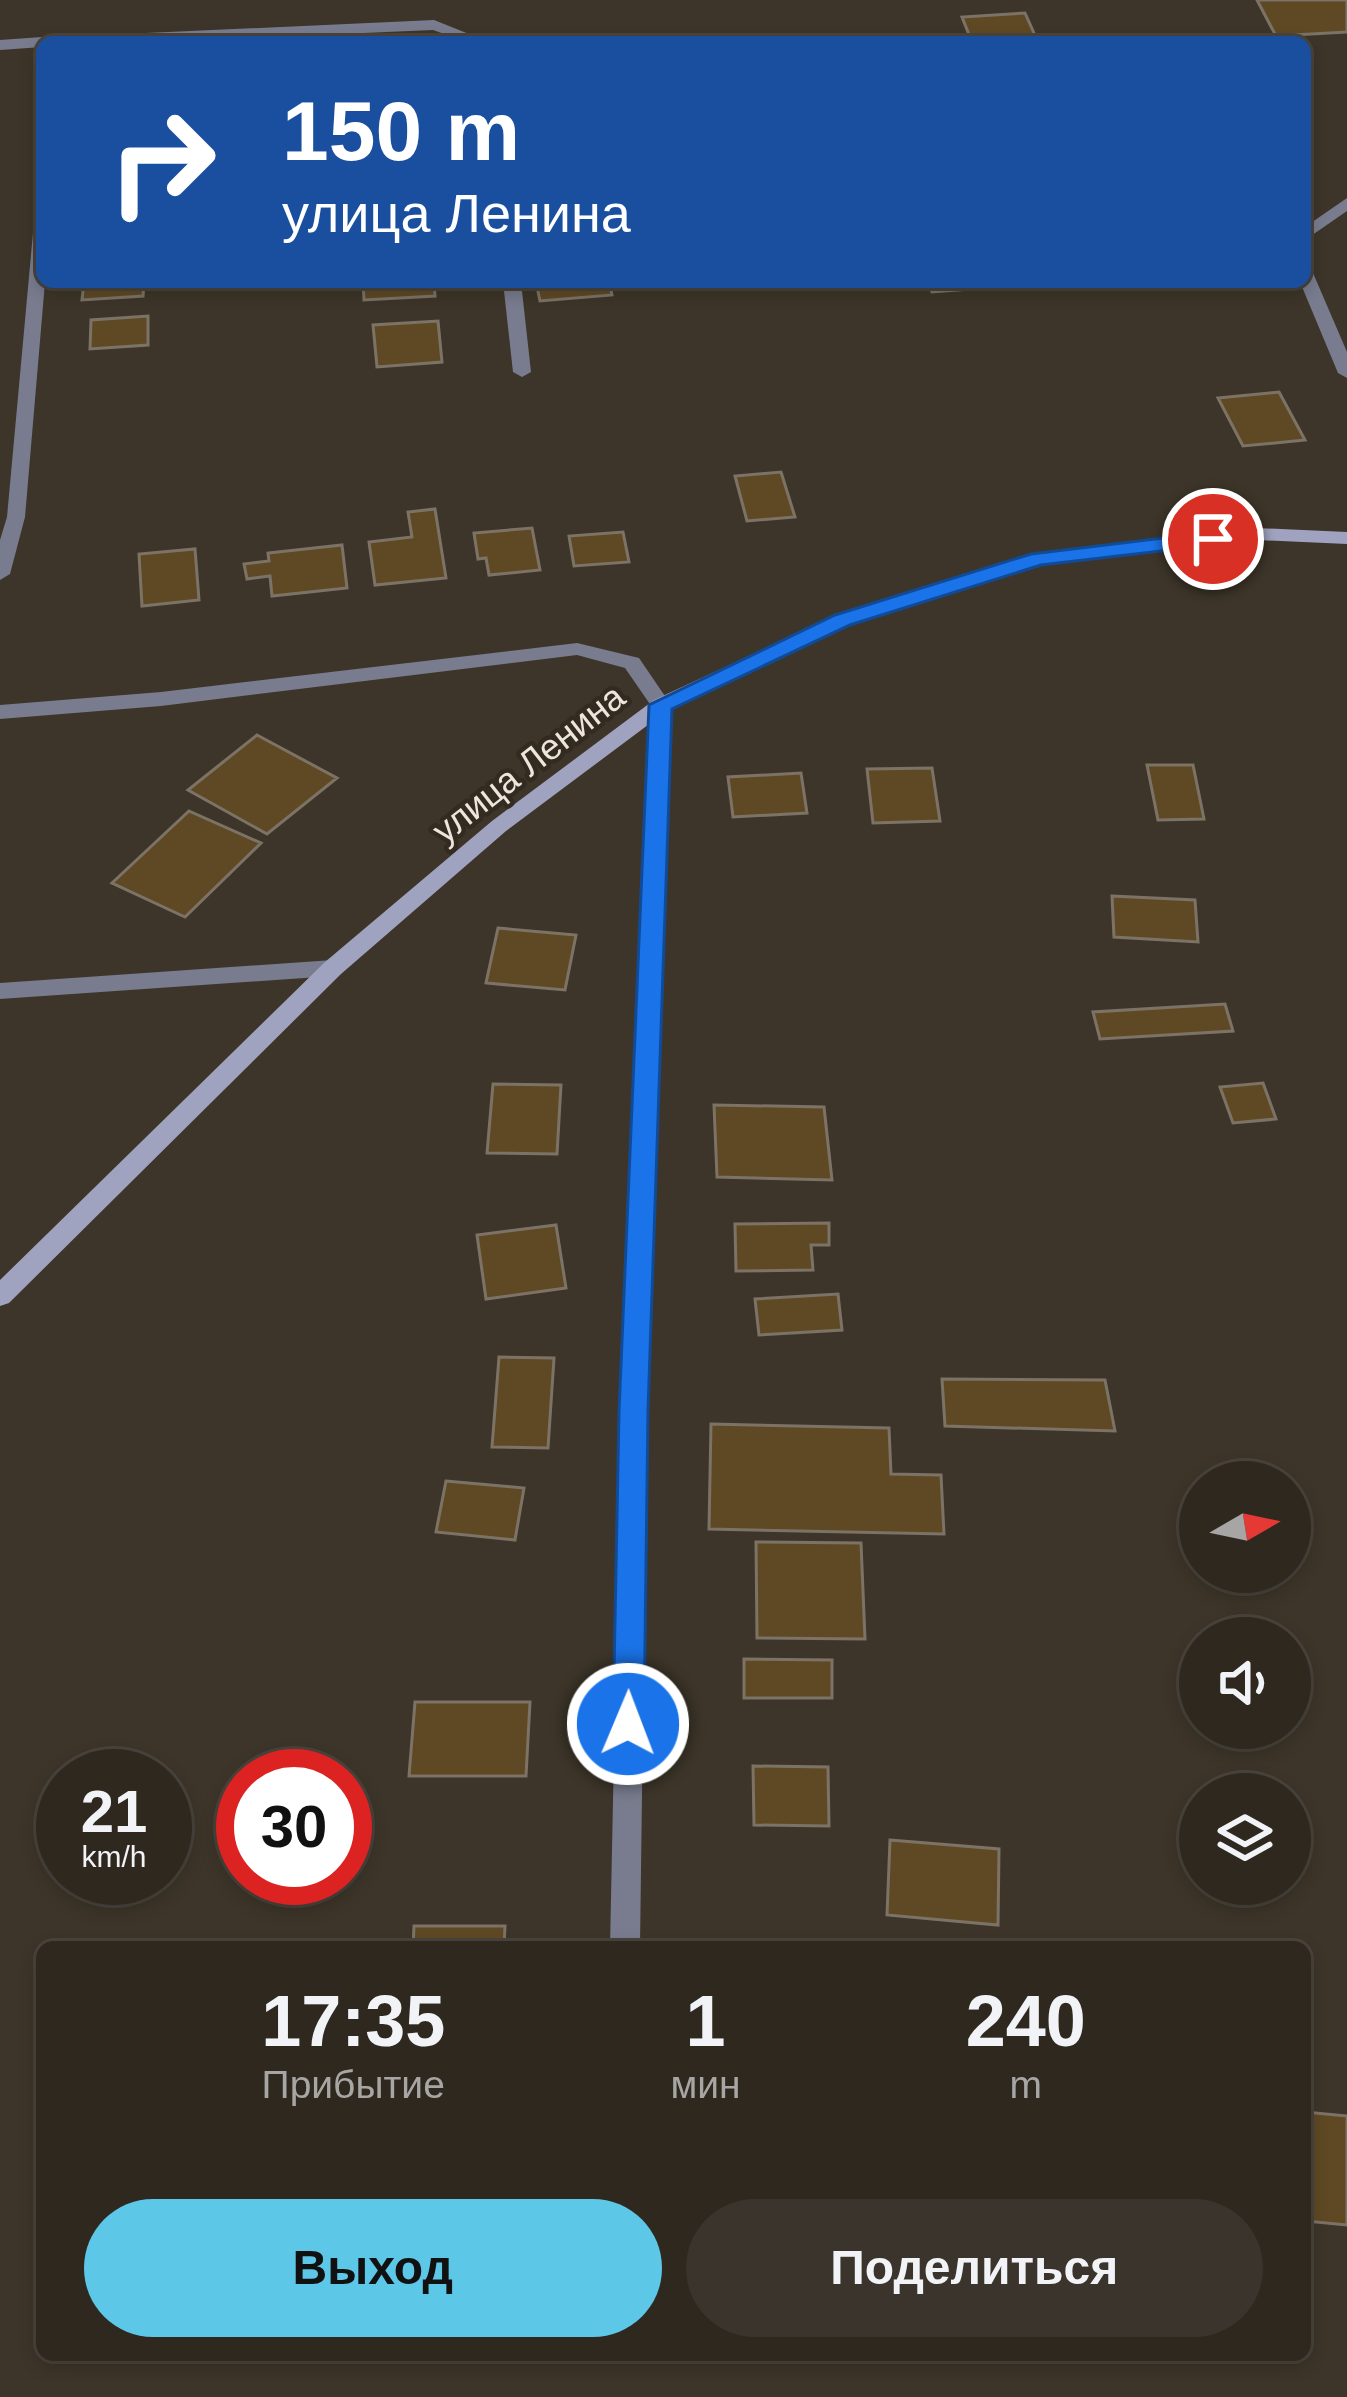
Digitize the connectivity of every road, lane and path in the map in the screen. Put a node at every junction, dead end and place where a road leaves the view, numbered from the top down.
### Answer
1 (191, 36) edge
2 (465, 36) edge
3 (36, 43) edge
4 (0, 45) edge
5 (1347, 203) edge
6 (1311, 230) edge
7 (1311, 287) edge
8 (36, 288) edge
9 (513, 288) edge
10 (522, 372) dead end
11 (1347, 373) edge
12 (1347, 538) edge
13 (0, 574) edge
14 (661, 705) junction
15 (0, 712) edge
16 (333, 968) junction
17 (0, 991) edge
18 (0, 1296) edge
19 (625, 1941) edge

1 - 2 street
3 - 4 street
5 - 6 street
7 - 11 street
8 - 13 street
9 - 10 street
12 - 14 main road, улица Ленина
14 - 15 street
14 - 16 main road, улица Ленина
14 - 19 street
16 - 17 street
16 - 18 main road, улица Ленина

